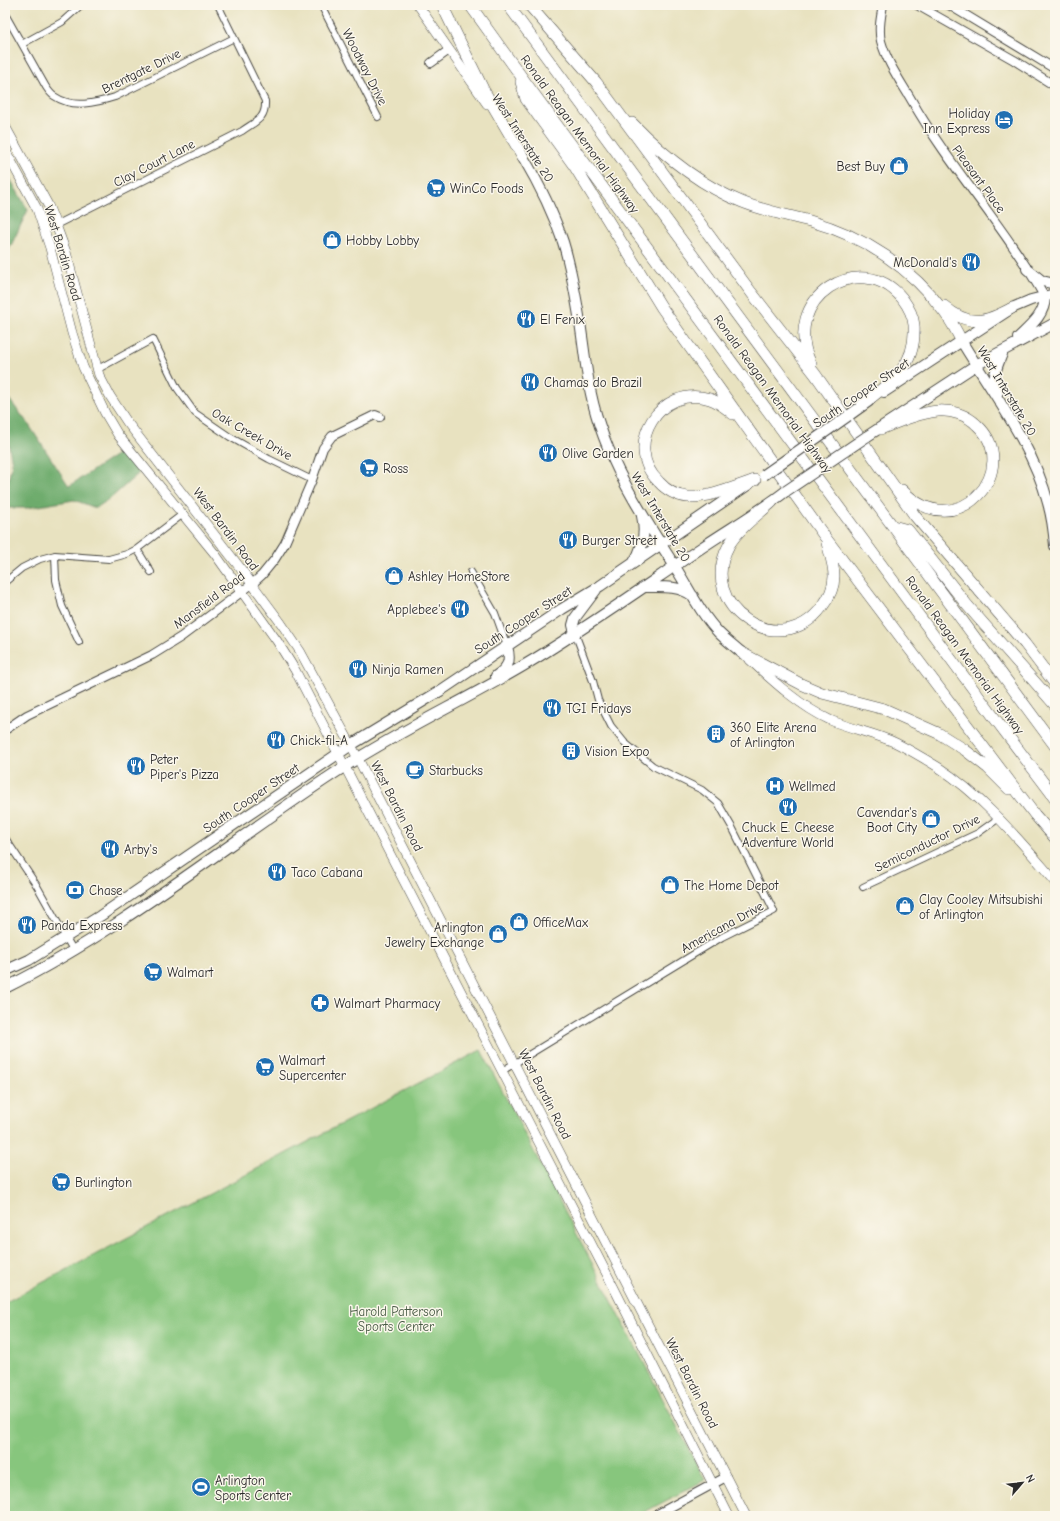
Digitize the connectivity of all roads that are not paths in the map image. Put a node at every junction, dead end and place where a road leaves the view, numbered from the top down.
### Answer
1 (81, 5) edge
2 (218, 5) edge
3 (321, 5) edge
4 (418, 5) edge
5 (442, 5) edge
6 (470, 5) edge
7 (508, 5) edge
8 (529, 5) edge
9 (883, 5) edge
10 (917, 5) edge
11 (948, 5) edge
12 (5, 14) edge
13 (234, 38) junction
14 (22, 44) junction
15 (449, 50) junction
16 (431, 64) dead end
17 (1055, 68) edge
18 (520, 75) junction
19 (596, 82) junction
20 (1055, 86) edge
21 (378, 117) dead end
22 (5, 126) edge
23 (5, 150) edge
24 (523, 157) junction
25 (56, 225) junction
26 (44, 231) junction
27 (1027, 270) junction
28 (1055, 284) edge
29 (930, 294) junction
30 (1055, 294) edge
31 (1045, 298) junction
32 (1012, 308) junction
33 (1055, 323) edge
34 (962, 342) junction
35 (1007, 348) junction
36 (976, 365) junction
37 (98, 369) junction
38 (815, 374) junction
39 (862, 405) junction
40 (1007, 414) junction
41 (380, 417) dead end
42 (880, 429) junction
43 (759, 443) junction
44 (877, 462) junction
45 (760, 477) junction
46 (312, 480) junction
47 (772, 502) junction
48 (640, 509) junction
49 (183, 514) junction
50 (893, 526) junction
51 (825, 537) junction
52 (661, 545) junction
53 (1055, 546) edge
54 (137, 549) junction
55 (55, 555) junction
56 (633, 564) junction
57 (675, 566) junction
58 (151, 572) dead end
59 (471, 572) dead end
60 (5, 582) edge
61 (252, 584) junction
62 (600, 586) junction
63 (643, 587) junction
64 (243, 592) junction
65 (694, 597) junction
66 (575, 633) junction
67 (79, 642) dead end
68 (507, 646) junction
69 (742, 653) junction
70 (1055, 684) edge
71 (469, 696) junction
72 (1055, 705) edge
73 (5, 730) edge
74 (351, 745) junction
75 (1055, 746) edge
76 (338, 754) junction
77 (358, 758) junction
78 (345, 766) junction
79 (1055, 798) edge
80 (1035, 814) junction
81 (999, 818) junction
82 (5, 838) edge
83 (1055, 838) edge
84 (1055, 881) edge
85 (863, 887) dead end
86 (439, 915) junction
87 (426, 923) junction
88 (66, 937) junction
89 (73, 950) junction
90 (5, 971) edge
91 (5, 988) edge
92 (514, 1063) junction
93 (502, 1070) junction
94 (626, 1279) junction
95 (613, 1286) junction
96 (726, 1477) junction
97 (712, 1484) junction
98 (654, 1516) edge
99 (729, 1516) edge
100 (746, 1516) edge

1 - 14 street
2 - 13 street
3 - 21 street, Woodway Drive
4 - 15 main road, West Interstate 20
5 - 24 highway
6 - 18 highway, Ronald Reagan Memorial Highway
7 - 50 highway, Ronald Reagan Memorial Highway
8 - 19 highway
9 - 27 street, Pleasant Place
10 - 20 street
11 - 17 street
12 - 14 street, Brentgate Drive
13 - 14 street, Brentgate Drive
13 - 25 street, Clay Court Lane
15 - 16 street
15 - 24 main road, West Interstate 20
18 - 43 highway
18 - 79 highway, Ronald Reagan Memorial Highway
19 - 29 highway
19 - 38 highway
22 - 25 main road, West Bardin Road
23 - 26 main road, West Bardin Road
24 - 48 main road, West Interstate 20
25 - 26 street, Clay Court Lane
25 - 37 main road, West Bardin Road
26 - 49 main road, West Bardin Road
27 - 28 main road
27 - 31 street, Pleasant Place
29 - 32 highway
29 - 34 highway
30 - 31 main road, South Cooper Street
31 - 32 main road, South Cooper Street
31 - 35 main road
32 - 34 main road, South Cooper Street
33 - 35 main road, South Cooper Street
34 - 36 main road, West Interstate 20
34 - 39 main road, South Cooper Street
35 - 36 main road, South Cooper Street
35 - 40 main road
36 - 40 main road, West Interstate 20
36 - 42 main road, South Cooper Street
37 - 46 street, Oak Creek Drive
37 - 61 main road, West Bardin Road
38 - 39 highway
38 - 44 highway
39 - 45 main road, South Cooper Street, bridge
40 - 53 main road, West Interstate 20
41 - 46 street, Mansfield Road
42 - 44 highway
42 - 47 main road, South Cooper Street, bridge
43 - 45 highway
43 - 51 highway
44 - 70 highway
45 - 52 main road, South Cooper Street
46 - 61 street, Mansfield Road
47 - 51 highway
47 - 57 main road, South Cooper Street
48 - 52 main road, West Interstate 20
48 - 56 main road
49 - 54 street
49 - 64 main road, West Bardin Road
50 - 72 highway
50 - 75 highway, Ronald Reagan Memorial Highway
51 - 80 highway
52 - 56 main road, South Cooper Street
52 - 57 main road, West Interstate 20
54 - 55 street
54 - 58 street
55 - 60 street
55 - 67 street
56 - 62 main road, South Cooper Street
57 - 63 main road, South Cooper Street
57 - 65 main road, West Interstate 20
59 - 68 street
61 - 64 street, Mansfield Road
61 - 74 main road, West Bardin Road
62 - 66 main road
62 - 68 main road, South Cooper Street
63 - 65 main road
63 - 66 main road, South Cooper Street
64 - 73 street, Mansfield Road
64 - 76 main road, West Bardin Road
65 - 69 main road, West Interstate 20
66 - 71 main road, South Cooper Street
66 - 92 street, Americana Drive
68 - 71 main road
68 - 74 main road, South Cooper Street
69 - 80 highway
69 - 81 main road, West Interstate 20
71 - 77 main road, South Cooper Street
74 - 76 main road, South Cooper Street
74 - 77 main road, West Bardin Road
76 - 78 main road, West Bardin Road
76 - 88 main road, South Cooper Street
77 - 78 main road, South Cooper Street
77 - 86 main road, West Bardin Road
78 - 87 main road, West Bardin Road
78 - 89 main road, South Cooper Street
80 - 83 highway
81 - 84 main road, West Interstate 20
81 - 85 street, Semiconductor Drive
82 - 88 street
86 - 87 main road
86 - 92 main road, West Bardin Road
87 - 93 main road, West Bardin Road
88 - 89 street
88 - 90 main road, South Cooper Street
89 - 91 main road, South Cooper Street
92 - 93 street, Americana Drive
92 - 94 main road, West Bardin Road
93 - 95 main road, West Bardin Road
94 - 95 main road
94 - 96 main road, West Bardin Road
95 - 97 main road, West Bardin Road
96 - 97 street
96 - 100 main road, West Bardin Road
97 - 98 street
97 - 99 main road, West Bardin Road

